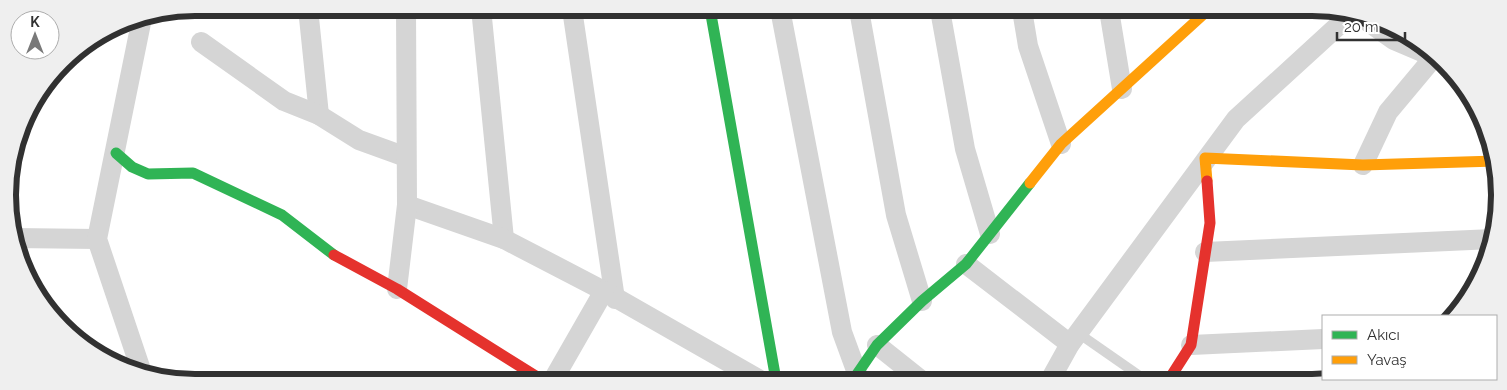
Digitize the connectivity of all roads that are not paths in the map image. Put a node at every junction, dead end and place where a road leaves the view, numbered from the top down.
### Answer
1 (309, 16) edge
2 (406, 16) edge
3 (483, 16) edge
4 (573, 16) edge
5 (711, 16) edge
6 (781, 16) edge
7 (860, 16) edge
8 (941, 16) edge
9 (1023, 16) edge
10 (1110, 16) edge
11 (1197, 16) edge
12 (1344, 19) edge
13 (141, 25) edge
14 (1380, 30) edge
15 (201, 42) dead end
16 (1415, 49) edge
17 (1430, 61) edge
18 (1122, 89) junction
19 (319, 115) junction
20 (1061, 144) junction
21 (116, 153) junction
22 (406, 157) junction
23 (1205, 158) junction
24 (1487, 161) edge
25 (1363, 165) junction
26 (407, 205) junction
27 (990, 234) junction
28 (21, 238) edge
29 (97, 239) junction
30 (504, 239) junction
31 (1485, 239) edge
32 (1206, 252) junction
33 (966, 264) junction
34 (397, 289) junction
35 (609, 295) junction
36 (922, 301) junction
37 (1074, 339) junction
38 (1322, 339) edge
39 (877, 345) junction
40 (1191, 345) junction
41 (139, 364) edge
42 (532, 374) edge
43 (557, 374) edge
44 (749, 374) edge
45 (775, 374) edge
46 (854, 374) edge
47 (856, 374) edge
48 (913, 374) edge
49 (1054, 374) edge
50 (1135, 374) edge
51 (1172, 374) edge

1 - 19 street
2 - 22 street
3 - 30 street
4 - 35 street
5 - 45 street
6 - 46 street
7 - 36 street
8 - 27 street
9 - 20 street
10 - 18 street
11 - 18 street
12 - 23 street
13 - 21 street
14 - 16 street
15 - 19 street
17 - 25 street
18 - 20 street
19 - 22 street
20 - 27 street
21 - 29 street
21 - 34 street
22 - 26 street
23 - 25 street
23 - 32 street
23 - 37 street
24 - 25 street
26 - 30 street
26 - 34 street
27 - 33 street
28 - 29 street
29 - 41 street
30 - 35 street
31 - 32 street
32 - 40 street
33 - 36 street
33 - 37 street
34 - 42 street
35 - 43 street
35 - 44 street
36 - 39 street
37 - 49 street
37 - 50 lane
38 - 40 street
39 - 47 street
39 - 48 street
40 - 51 street

